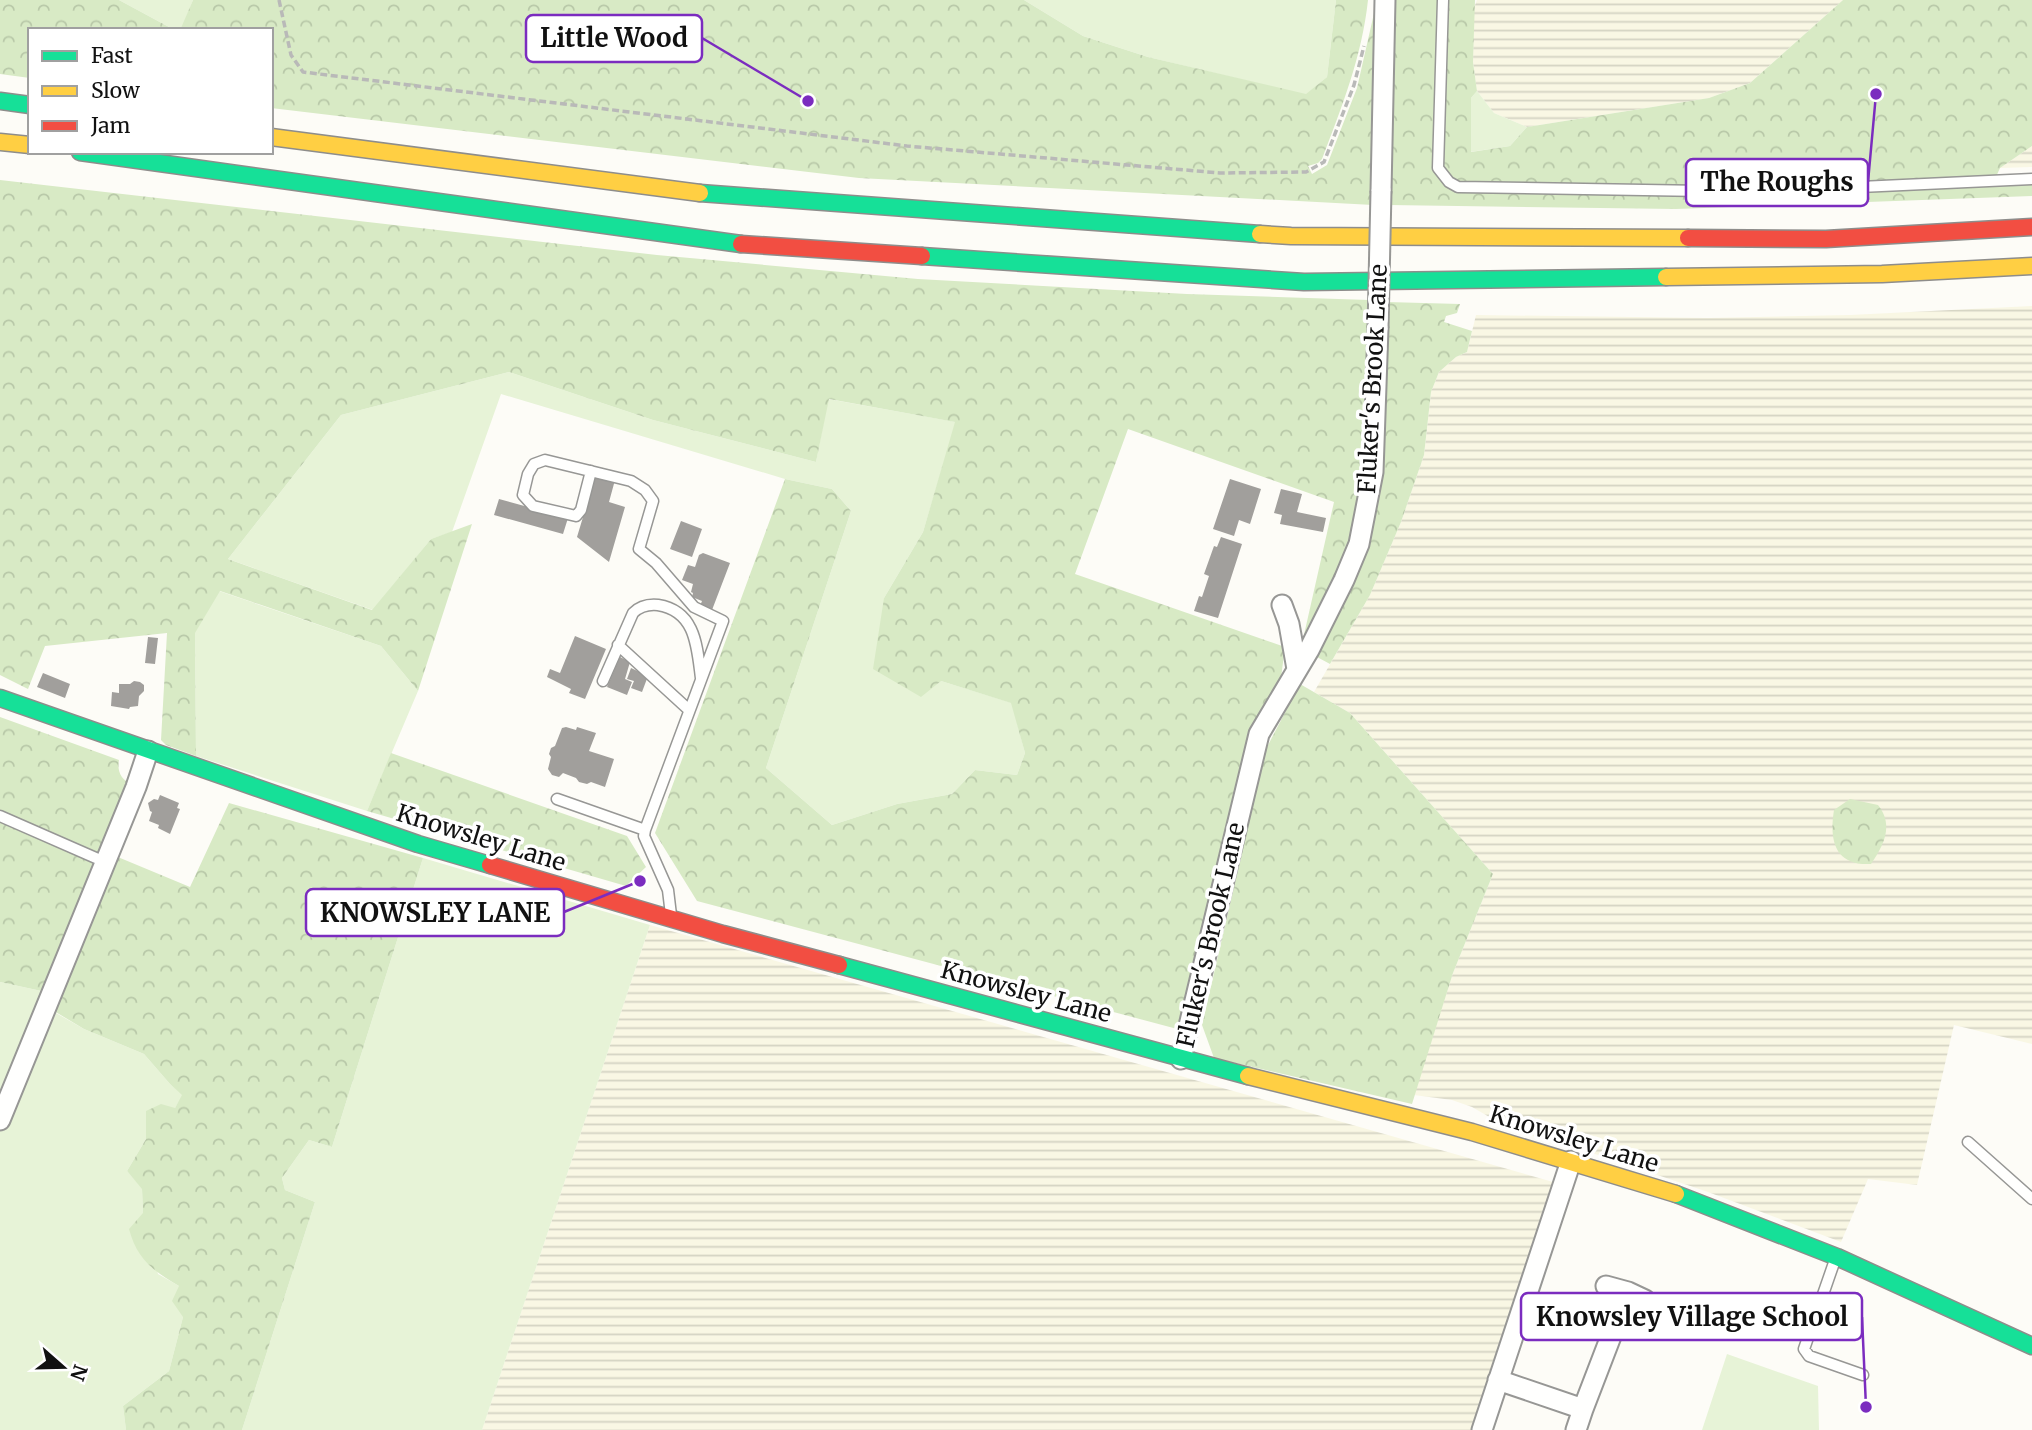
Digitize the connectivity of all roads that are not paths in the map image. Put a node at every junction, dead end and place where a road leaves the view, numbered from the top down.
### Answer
1 (1385, 0) edge
2 (1443, 0) edge
3 (0, 101) edge
4 (28, 105) edge
5 (273, 136) edge
6 (0, 142) edge
7 (28, 145) edge
8 (94, 154) edge
9 (2032, 179) edge
10 (2032, 227) edge
11 (2032, 266) edge
12 (591, 471) junction
13 (1282, 604) dead end
14 (618, 645) junction
15 (1297, 669) junction
16 (701, 680) junction
17 (603, 681) dead end
18 (0, 698) edge
19 (689, 710) junction
20 (148, 751) junction
21 (556, 799) dead end
22 (0, 816) edge
23 (645, 830) junction
24 (105, 862) junction
25 (672, 919) junction
26 (1181, 1059) junction
27 (0, 1120) edge
28 (1968, 1142) dead end
29 (1571, 1161) junction
30 (2032, 1199) edge
31 (1837, 1257) junction
32 (1606, 1286) dead end
33 (2032, 1346) edge
34 (1863, 1375) dead end
35 (1498, 1380) junction
36 (1583, 1409) junction
37 (1482, 1430) edge
38 (1576, 1430) edge

1 - 15 street, Fluker's Brook Lane, bridge
2 - 9 lane
3 - 4 main road
5 - 10 main road
6 - 7 main road
8 - 11 main road
12 - 12 lane
12 - 16 lane
13 - 15 street
14 - 16 lane
14 - 17 lane
14 - 19 lane
15 - 26 street, Fluker's Brook Lane
16 - 19 lane
18 - 20 main road, Knowsley Lane
19 - 23 lane
20 - 24 street
20 - 25 main road, Knowsley Lane
21 - 23 lane
22 - 24 lane
23 - 25 lane
24 - 27 street
25 - 26 main road, Knowsley Lane
26 - 29 main road, Knowsley Lane
28 - 30 lane
29 - 31 main road, Knowsley Lane
29 - 35 street
31 - 33 main road, Knowsley Lane
31 - 34 lane
32 - 36 street
35 - 36 street
35 - 37 street
36 - 38 street

